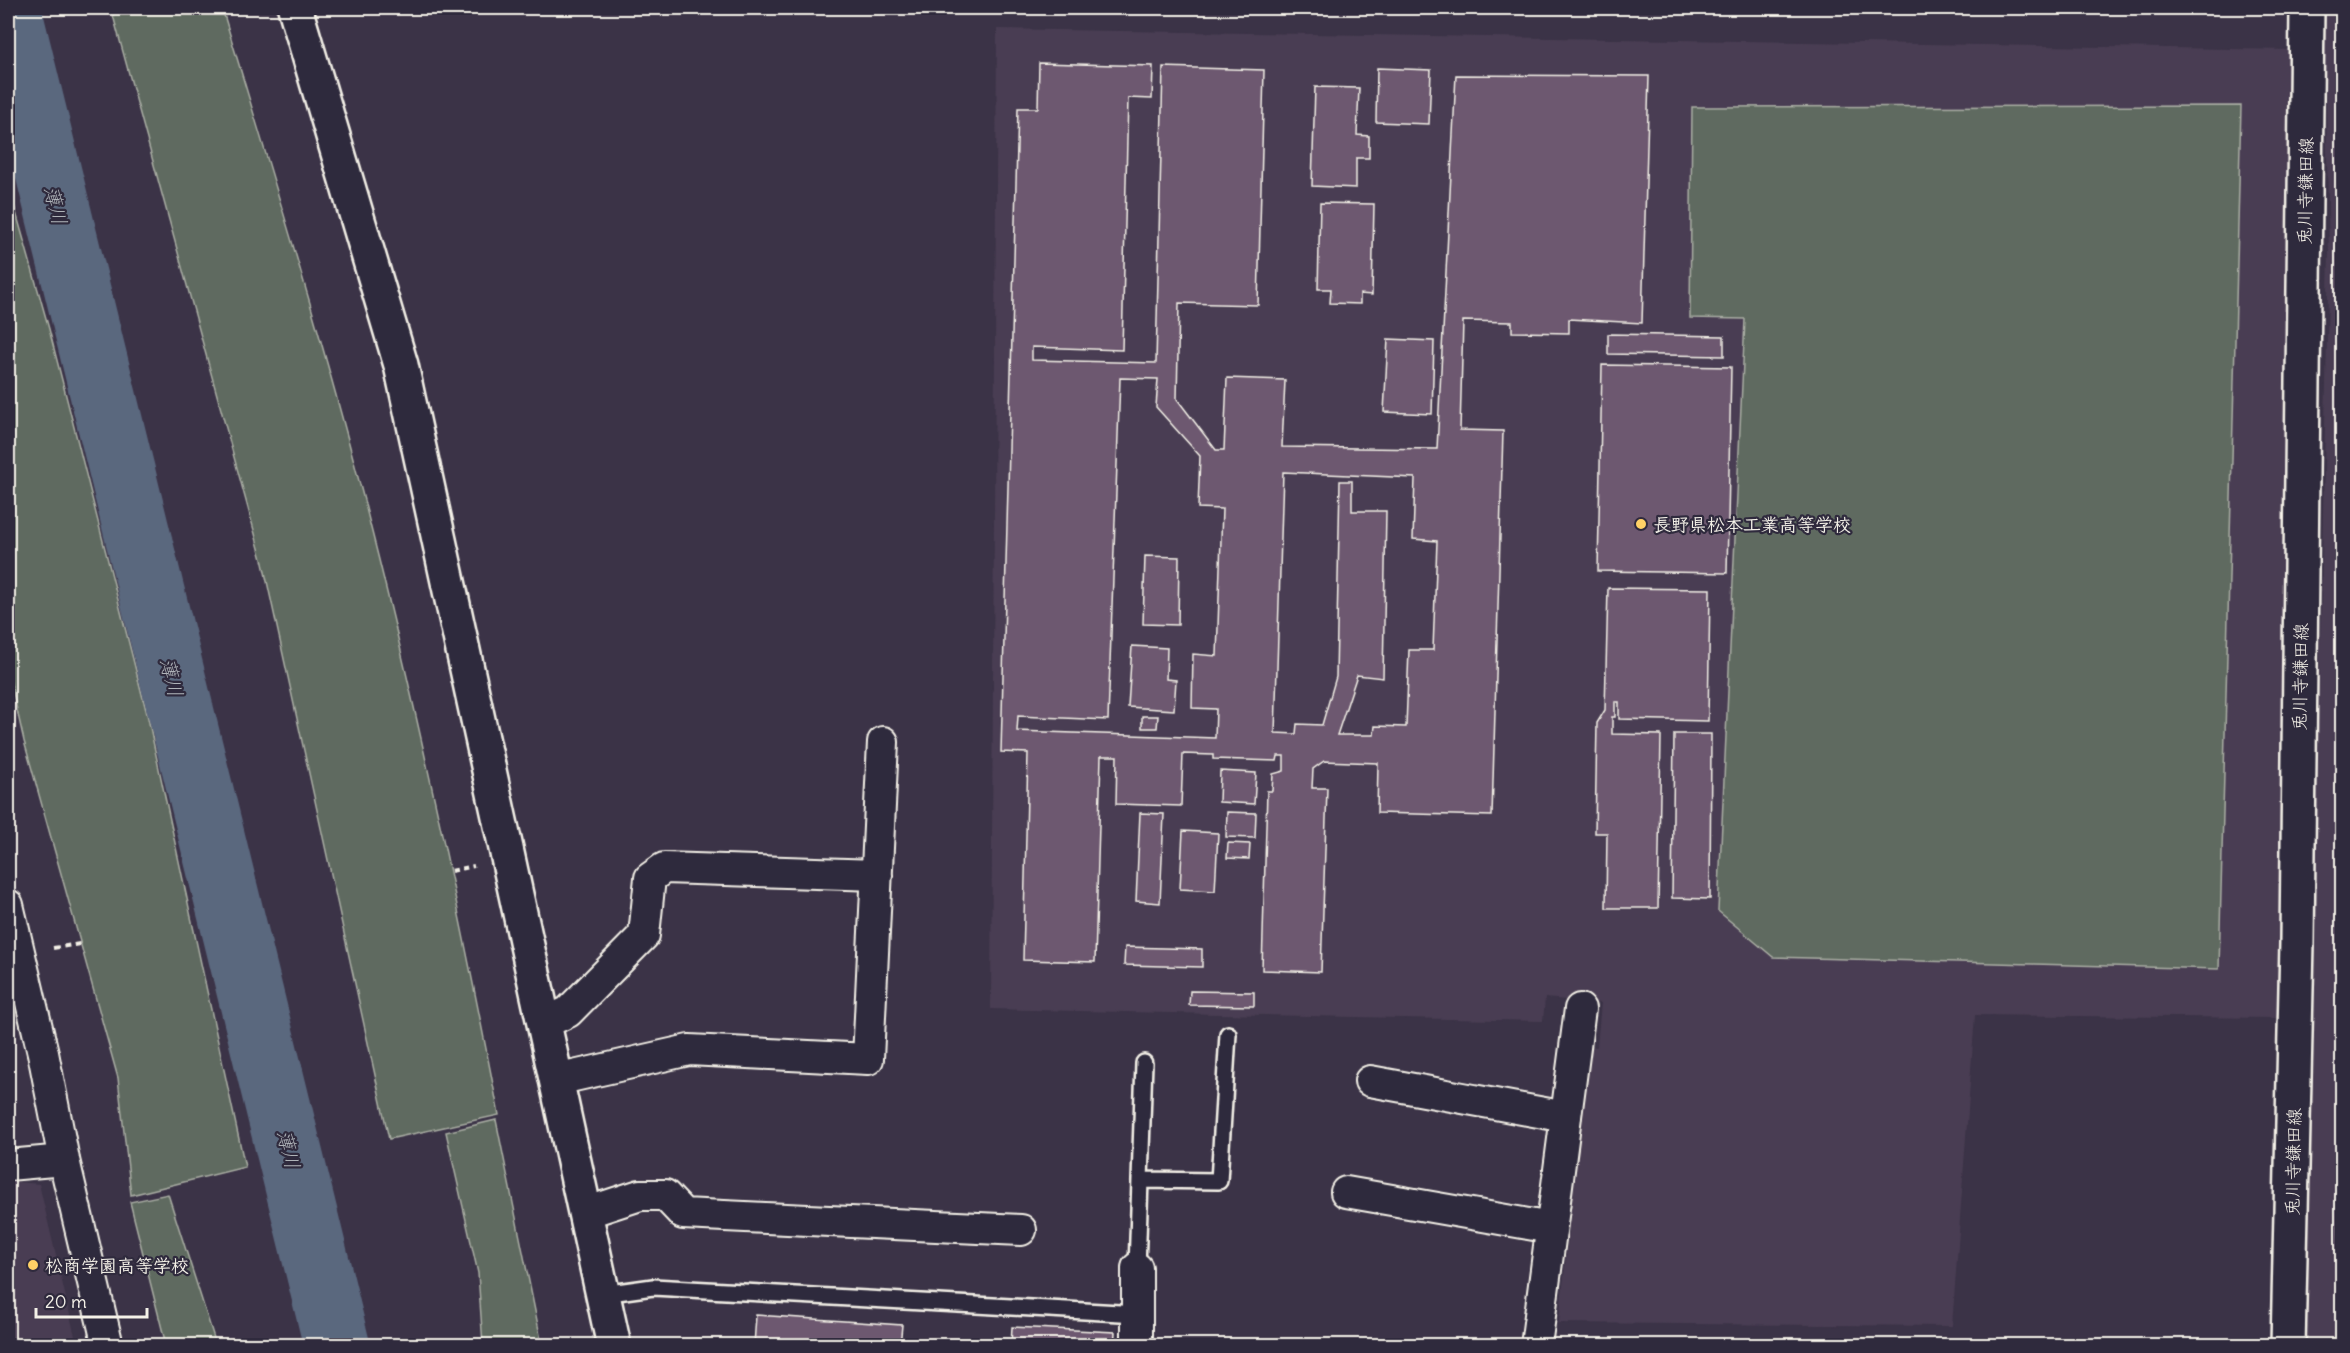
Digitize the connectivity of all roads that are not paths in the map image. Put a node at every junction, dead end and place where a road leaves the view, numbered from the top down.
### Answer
1 (296, 8) edge
2 (2307, 8) edge
3 (883, 742) dead end
4 (877, 875) junction
5 (8, 905) edge
6 (14, 960) edge
7 (1580, 1009) dead end
8 (544, 1023) junction
9 (1228, 1034) dead end
10 (1144, 1063) dead end
11 (556, 1080) junction
12 (1370, 1081) dead end
13 (1566, 1117) junction
14 (64, 1160) junction
15 (8, 1166) edge
16 (1140, 1180) junction
17 (1346, 1192) dead end
18 (585, 1213) junction
19 (1551, 1228) junction
20 (1020, 1230) dead end
21 (1137, 1268) joint
22 (603, 1294) junction
23 (1138, 1314) junction
24 (108, 1346) edge
25 (614, 1346) edge
26 (1137, 1346) edge
27 (1536, 1346) edge
28 (2288, 1346) edge

1 - 8 street
2 - 28 street, 兎川寺鎌田線
3 - 4 street
4 - 8 street
4 - 11 street
5 - 6 street
6 - 14 street
7 - 13 street
8 - 11 street
9 - 16 lane
10 - 16 lane
11 - 18 street
12 - 13 street
13 - 19 street
14 - 15 street
14 - 24 street
16 - 21 lane
17 - 19 street
18 - 20 street
18 - 22 street
19 - 27 street
21 - 23 street
22 - 23 lane
22 - 25 street
23 - 26 street

